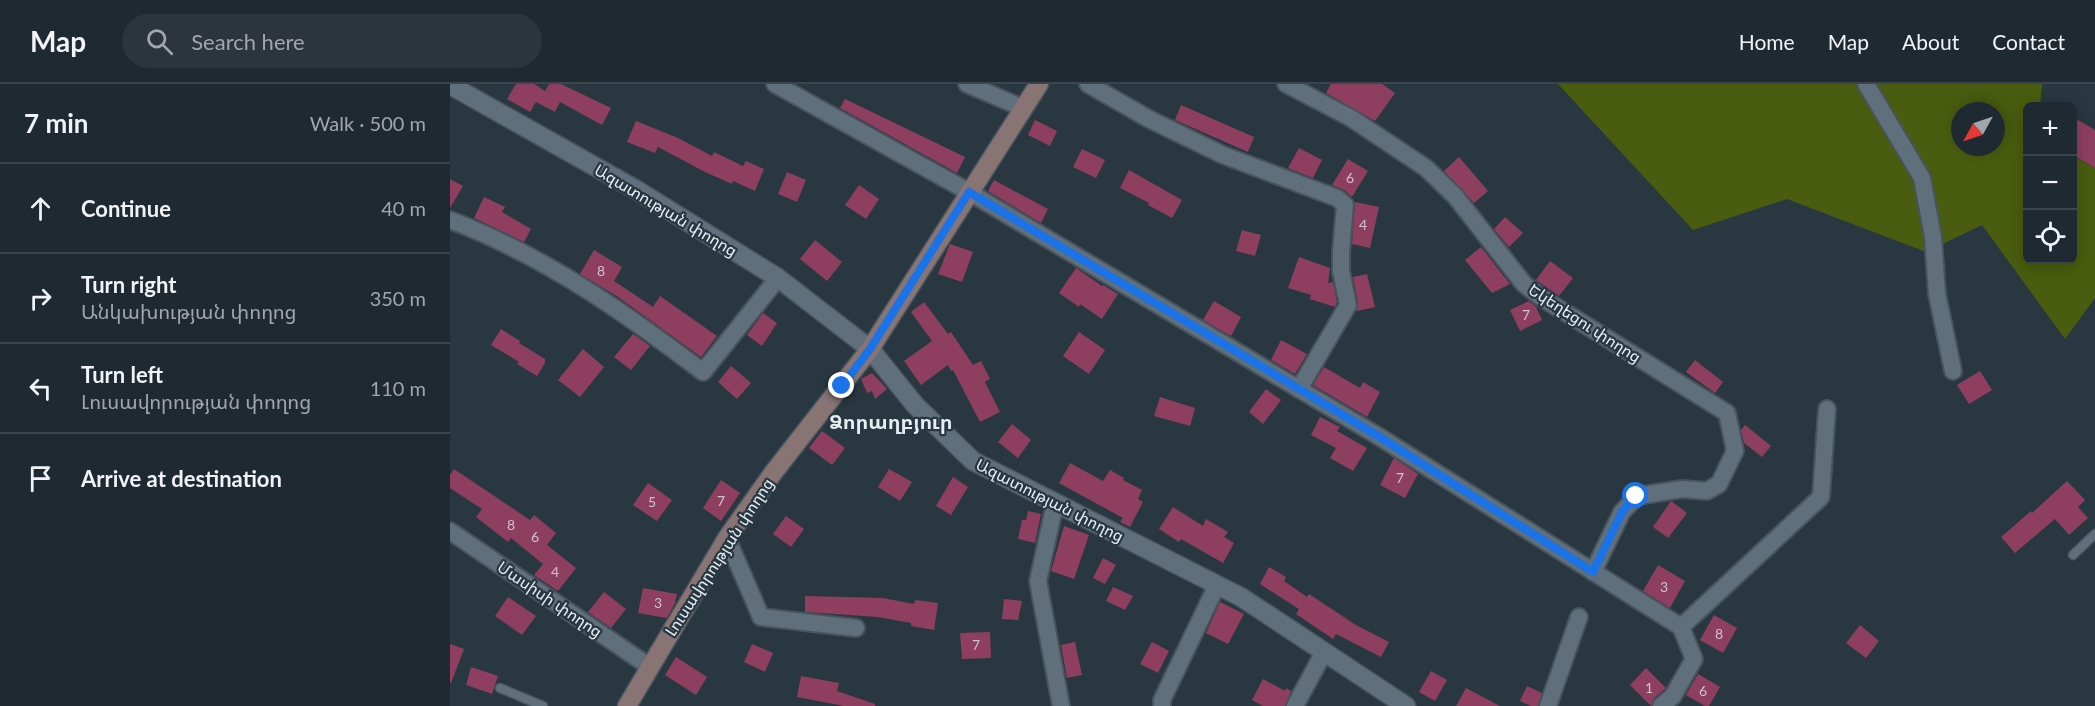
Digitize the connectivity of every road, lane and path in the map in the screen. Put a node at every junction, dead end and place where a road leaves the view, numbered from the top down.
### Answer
1 (775, 84) edge
2 (967, 84) edge
3 (1039, 84) edge
4 (1088, 84) edge
5 (1286, 84) edge
6 (1866, 84) edge
7 (450, 85) edge
8 (1023, 108) junction
9 (969, 192) junction
10 (450, 220) edge
11 (778, 278) junction
12 (870, 349) junction
13 (1953, 371) dead end
14 (1299, 389) junction
15 (1827, 409) dead end
16 (1055, 504) junction
17 (450, 531) edge
18 (2095, 534) edge
19 (727, 538) junction
20 (2073, 555) dead end
21 (1593, 572) junction
22 (1217, 585) junction
23 (1579, 617) dead end
24 (1681, 627) junction
25 (856, 628) dead end
26 (1324, 652) junction
27 (650, 668) junction
28 (500, 688) dead end
29 (543, 706) edge
30 (627, 706) edge
31 (1061, 706) edge
32 (1162, 706) edge
33 (1295, 706) edge
34 (1406, 706) edge
35 (1548, 706) edge
36 (1661, 706) edge

1 - 9 street
2 - 8 street
3 - 8 main road, Լուսավորության փողոց
4 - 14 street
5 - 21 street, Եկեղեցու փողոց
6 - 13 street
7 - 11 street, Ազատության փողոց
8 - 9 main road, Լուսավորության փողոց
9 - 12 main road, Լուսավորության փողոց
9 - 14 street
10 - 11 street
11 - 12 street, Ազատության փողոց
12 - 16 street, Ազատության փողոց
12 - 19 main road, Լուսավորության փողոց
14 - 21 street
15 - 24 street
16 - 22 street, Ազատության փողոց
16 - 31 street
17 - 27 street, Մասիսի փողոց
18 - 20 lane
19 - 25 street
19 - 27 main road, Լուսավորության փողոց
21 - 24 street
22 - 26 street, Ազատության փողոց
22 - 32 street
23 - 35 street
24 - 36 street
26 - 33 street
26 - 34 street, Ազատության փողոց
27 - 30 main road, Լուսավորության փողոց
28 - 29 lane

